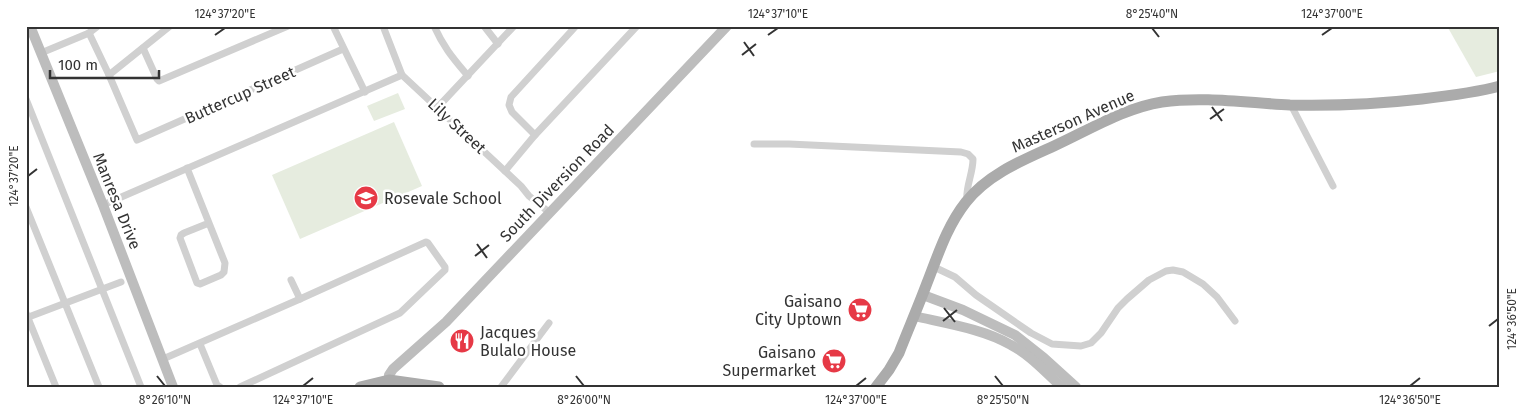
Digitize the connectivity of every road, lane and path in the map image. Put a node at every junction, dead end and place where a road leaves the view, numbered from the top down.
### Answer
1 (30, 26) edge
2 (98, 26) edge
3 (170, 26) edge
4 (288, 26) edge
5 (333, 26) edge
6 (383, 26) edge
7 (434, 26) edge
8 (484, 26) edge
9 (514, 26) edge
10 (576, 26) edge
11 (637, 26) edge
12 (727, 26) edge
13 (89, 33) junction
14 (498, 44) junction
15 (143, 48) junction
16 (344, 49) junction
17 (41, 53) junction
18 (109, 74) junction
19 (402, 75) junction
20 (468, 76) junction
21 (1500, 86) edge
22 (365, 92) junction
23 (26, 99) edge
24 (1291, 105) junction
25 (437, 108) junction
26 (29, 116) edge
27 (535, 135) junction
28 (754, 144) dead end
29 (187, 168) junction
30 (505, 171) junction
31 (1333, 186) dead end
32 (967, 201) junction
33 (103, 205) junction
34 (26, 207) edge
35 (550, 213) junction
36 (209, 223) junction
37 (934, 267) junction
38 (291, 280) dead end
39 (121, 282) dead end
40 (102, 289) junction
41 (923, 295) junction
42 (300, 299) junction
43 (64, 303) junction
44 (963, 310) junction
45 (27, 316) edge
46 (914, 316) junction
47 (1234, 321) dead end
48 (549, 323) dead end
49 (956, 325) junction
50 (1003, 328) junction
51 (998, 338) junction
52 (200, 344) junction
53 (163, 360) junction
54 (389, 380) junction
55 (56, 387) edge
56 (99, 387) edge
57 (141, 387) edge
58 (174, 387) edge
59 (220, 387) edge
60 (240, 387) edge
61 (360, 387) edge
62 (439, 387) edge
63 (500, 387) edge
64 (876, 387) edge
65 (1062, 387) edge
66 (1076, 387) edge

1 - 17 street, Manresa Drive
2 - 13 street
3 - 15 street
4 - 15 street
5 - 16 street
6 - 19 street, Lily Street
7 - 20 street
8 - 14 street
9 - 14 street
10 - 27 street
11 - 27 street
12 - 35 street, South Diversion Road
13 - 17 street
13 - 18 street
14 - 20 street
15 - 18 street
16 - 18 street, Buttercup Street
16 - 22 street
17 - 33 street, Manresa Drive
19 - 22 street
19 - 25 street, Lily Street
20 - 25 street
21 - 24 main road, Masterson Avenue
22 - 29 street
23 - 26 street
24 - 31 street
24 - 32 main road, Masterson Avenue
25 - 30 street, Lily Street
26 - 40 street
27 - 30 street
28 - 32 street
29 - 33 street
29 - 36 street
30 - 35 street, Lily Street
32 - 37 main road, Masterson Avenue
33 - 53 street, Manresa Drive
34 - 43 street
35 - 54 street, South Diversion Road
36 - 36 street
37 - 41 main road, Masterson Avenue
37 - 47 street
38 - 42 street
39 - 40 street
40 - 43 street
40 - 57 street
41 - 44 street
41 - 46 main road, Masterson Avenue
42 - 52 street
42 - 60 street
43 - 45 street
43 - 56 street
44 - 49 street
44 - 50 street
45 - 55 street
46 - 49 street
46 - 64 main road, Masterson Avenue
48 - 63 street
49 - 51 street
50 - 51 street
50 - 66 street
51 - 65 street
52 - 53 street
52 - 59 street
53 - 58 street, Manresa Drive
54 - 61 main road
54 - 62 main road

